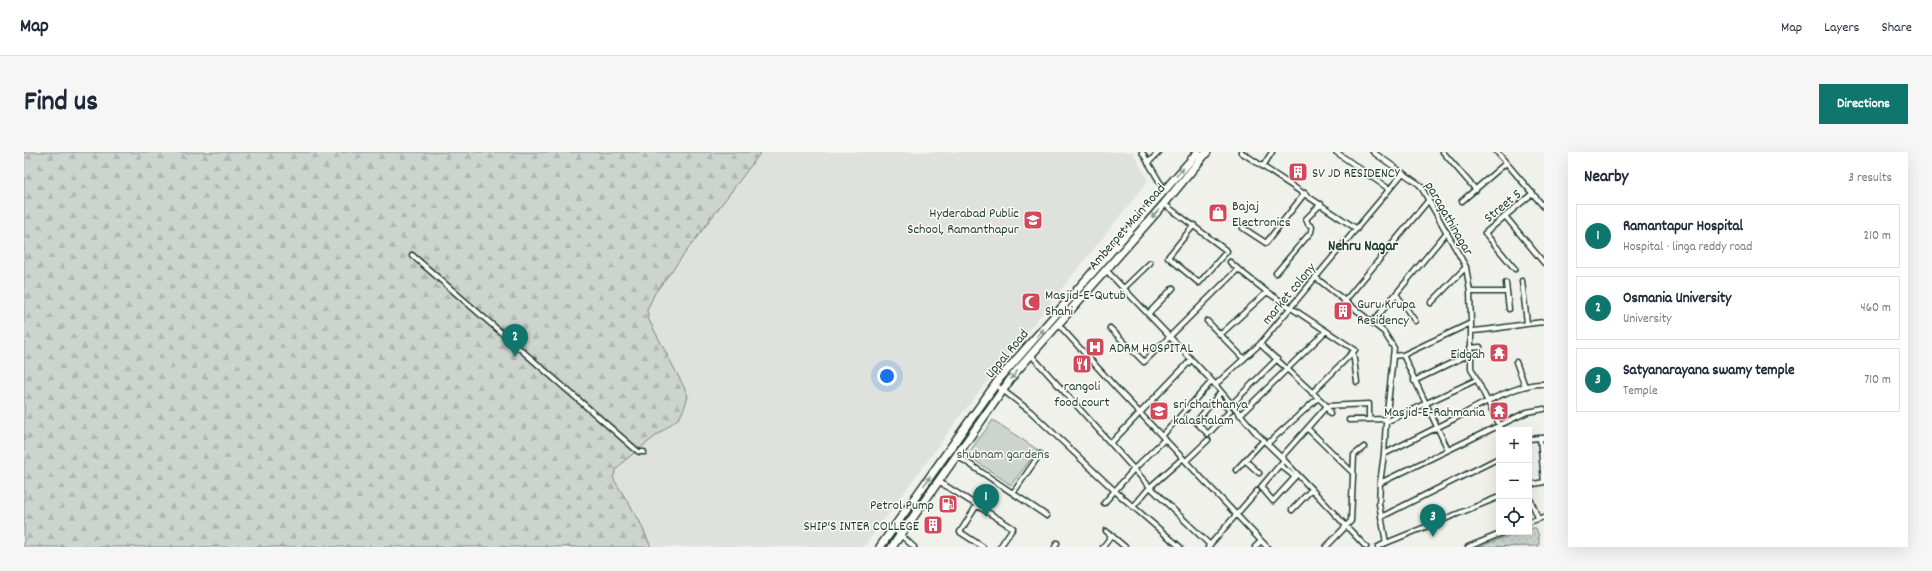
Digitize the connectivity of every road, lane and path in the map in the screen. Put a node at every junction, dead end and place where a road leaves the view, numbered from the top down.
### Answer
1 (1142, 152) edge
2 (1159, 152) edge
3 (1198, 152) edge
4 (1207, 152) edge
5 (1241, 152) edge
6 (1272, 152) edge
7 (1336, 152) edge
8 (1373, 152) edge
9 (1443, 152) edge
10 (1505, 152) edge
11 (1499, 154) edge
12 (1148, 163) junction
13 (1506, 163) junction
14 (1263, 166) junction
15 (1403, 173) junction
16 (1389, 189) junction
17 (1164, 190) junction
18 (1476, 190) junction
19 (1305, 193) junction
20 (1533, 194) junction
21 (1170, 197) junction
22 (1428, 200) junction
23 (1462, 201) dead end
24 (1164, 204) junction
25 (1321, 204) junction
26 (1544, 206) edge
27 (1505, 216) junction
28 (1194, 225) junction
29 (1243, 228) dead end
30 (1357, 229) junction
31 (1447, 232) junction
32 (412, 255) dead end
33 (1230, 262) dead end
34 (1544, 263) edge
35 (1150, 264) dead end
36 (1466, 267) junction
37 (1238, 269) junction
38 (1515, 269) dead end
39 (1106, 270) junction
40 (1276, 272) dead end
41 (1315, 277) junction
42 (1522, 281) dead end
43 (1506, 283) dead end
44 (1173, 288) dead end
45 (1124, 289) junction
46 (1267, 292) junction
47 (1470, 292) junction
48 (1507, 292) junction
49 (1396, 294) junction
50 (1344, 302) junction
51 (1431, 304) dead end
52 (1290, 308) junction
53 (1509, 309) dead end
54 (1148, 314) junction
55 (1207, 321) dead end
56 (1415, 321) dead end
57 (1544, 322) edge
58 (1372, 323) junction
59 (1527, 323) junction
60 (1058, 324) junction
61 (1471, 324) junction
62 (1110, 328) dead end
63 (1326, 331) junction
64 (1471, 331) junction
65 (1221, 334) junction
66 (1168, 336) junction
67 (1260, 344) junction
68 (1480, 347) dead end
69 (1394, 348) junction
70 (1470, 348) junction
71 (1353, 352) junction
72 (1470, 354) junction
73 (1031, 356) junction
74 (1393, 356) junction
75 (1400, 356) junction
76 (1244, 359) junction
77 (1277, 359) junction
78 (1191, 360) junction
79 (1516, 362) dead end
80 (1287, 368) junction
81 (1476, 380) junction
82 (1212, 381) junction
83 (1357, 382) dead end
84 (1414, 382) junction
85 (1544, 384) edge
86 (996, 385) junction
87 (1215, 385) junction
88 (1525, 386) junction
89 (1002, 390) junction
90 (1221, 392) junction
91 (1312, 393) junction
92 (1217, 397) junction
93 (1318, 398) junction
94 (1487, 402) junction
95 (1232, 404) junction
96 (1426, 405) junction
97 (1328, 406) junction
98 (1544, 409) edge
99 (1140, 414) junction
100 (1330, 414) dead end
101 (1240, 415) junction
102 (1369, 419) junction
103 (1349, 420) dead end
104 (1386, 420) junction
105 (1437, 427) junction
106 (1500, 427) edge
107 (1503, 427) edge
108 (1308, 429) junction
109 (1496, 430) edge
110 (1163, 438) junction
111 (1542, 438) edge
112 (1532, 439) edge
113 (1208, 440) dead end
114 (1266, 442) junction
115 (1111, 443) junction
116 (1364, 447) dead end
117 (1448, 450) junction
118 (644, 452) dead end
119 (1040, 454) dead end
120 (1384, 454) junction
121 (955, 455) junction
122 (1185, 460) junction
123 (1284, 460) junction
124 (1496, 460) edge
125 (1246, 461) junction
126 (1280, 465) junction
127 (1134, 469) junction
128 (1236, 470) dead end
129 (1259, 473) dead end
130 (1353, 473) junction
131 (938, 480) junction
132 (1380, 483) junction
133 (1532, 484) edge
134 (1150, 487) junction
135 (1312, 489) junction
136 (1257, 491) dead end
137 (1116, 492) junction
138 (1013, 493) junction
139 (1496, 498) edge
140 (1530, 499) edge
141 (1104, 503) dead end
142 (977, 505) junction
143 (1133, 507) junction
144 (1292, 510) dead end
145 (1237, 515) junction
146 (1047, 516) dead end
147 (1381, 517) junction
148 (1544, 517) edge
149 (1538, 518) junction
150 (1532, 521) edge
151 (1347, 526) junction
152 (894, 528) junction
153 (1106, 531) dead end
154 (901, 534) junction
155 (1112, 535) junction
156 (1498, 535) edge
157 (1261, 541) junction
158 (1057, 543) dead end
159 (1386, 543) junction
160 (1209, 546) edge
161 (880, 547) edge
162 (892, 547) edge
163 (914, 547) edge
164 (983, 547) edge
165 (1000, 547) edge
166 (1054, 547) edge
167 (1104, 547) edge
168 (1125, 547) edge
169 (1180, 547) edge
170 (1256, 547) edge
171 (1267, 547) edge
172 (1326, 547) edge
173 (1366, 547) edge
174 (1378, 547) edge
175 (1468, 547) edge

1 - 12 street
2 - 12 street
17 -> 3 highway, Uppal Road
4 - 21 highway, Amberpet Main Road
5 - 14 street
6 - 14 street
7 - 16 street
8 - 15 street, paragathinagar
9 - 18 street
10 - 11 street
11 - 13 street
12 - 17 street
13 - 18 street
13 - 20 street
14 - 19 street
15 - 16 street, market colony
15 - 22 street, paragathinagar
16 - 30 street, market colony
17 - 21 street
86 -> 17 highway, Uppal Road
18 - 23 street
19 - 25 street
19 - 29 street
20 - 26 street
20 - 27 street, Street 5
21 - 24 highway, Amberpet Main Road
22 - 31 street, paragathinagar
22 - 50 street
24 - 28 street
24 -> 39 highway, Amberpet Main Road
25 - 30 street
25 - 40 street
27 - 34 street
27 - 38 street, Street 5
28 - 28 street
30 - 41 street, market colony
31 - 36 street, paragathinagar
31 - 49 street
32 - 118 street
33 - 37 street
35 - 45 street
36 - 47 street, paragathinagar
36 - 51 street
37 - 46 street
37 - 66 street
39 - 45 street
39 - 60 highway, Amberpet Main Road
41 - 50 street
41 - 52 street, market colony
42 - 59 street
43 - 48 street
44 - 54 street
45 - 54 street
46 - 52 street
46 - 65 street
47 - 48 street
47 - 61 street, paragathinagar
48 - 53 street
49 - 56 street
49 - 58 street
50 - 58 street
52 - 63 street
52 - 67 street, market colony
54 - 66 street
55 - 65 street
57 - 59 street
58 - 69 street
59 - 64 street
60 - 73 highway, Amberpet Main Road
60 - 99 street
61 - 64 street, paragathinagar
61 - 75 street
62 - 66 street
63 - 71 street
63 - 80 street
64 - 70 street, paragathinagar
65 - 76 street
66 - 78 street
67 - 76 street, market colony
67 - 77 street
68 - 70 street
69 - 74 street
69 - 75 street
70 - 72 street, paragathinagar
71 - 83 street
71 - 91 street
72 - 81 street, paragathinagar
72 - 84 street
73 -> 89 highway, Amberpet Main Road
73 - 115 street
74 - 75 street
74 - 104 street
75 - 84 street
76 - 87 street, market colony
77 - 80 street
77 - 95 street
78 - 82 street
78 - 99 street
79 - 88 street
80 - 91 street
80 - 101 street
81 - 94 street, paragathinagar
81 - 96 street
82 - 87 street
82 - 110 street
84 - 96 street
85 - 88 street
86 - 89 street
152 -> 86 highway, Uppal Road
87 - 90 street
88 - 94 street
89 - 121 highway, Amberpet Main Road
89 - 137 street
90 - 92 street
90 - 95 street
91 - 93 street
92 - 92 street
93 - 97 street
93 - 114 street
94 - 105 street
94 - 106 street, paragathinagar
95 - 101 street
96 - 104 street
96 - 105 street
97 - 100 street
97 - 102 street
97 - 108 street
98 - 107 street
99 - 110 street
99 - 115 street
101 - 114 street
102 - 103 street
102 - 104 street
104 - 120 street
105 - 117 street
105 - 120 street
108 - 123 street
108 - 130 street
109 - 117 street
110 - 122 street
110 - 127 street
111 - 112 street
111 - 133 street
113 - 122 street
114 - 123 street
114 - 125 street
115 - 127 street
116 - 130 street
117 - 132 street
119 - 138 street
120 - 132 street
121 - 131 highway, Amberpet Main Road
121 - 138 street
122 - 134 street
122 - 145 street
123 - 126 street
123 - 135 street
124 - 147 street
125 - 128 street
125 - 129 street
126 - 126 street
127 - 134 street
127 - 137 street
130 - 151 street
131 - 142 street
131 - 154 highway, Amberpet Main Road
132 - 147 street
134 - 143 street
134 - 160 street
135 - 144 street
135 - 151 street
136 - 145 street
137 - 141 street
137 - 143 street
138 - 146 street
139 - 159 street
140 - 149 street
142 - 164 street
142 - 165 street
143 - 169 street
145 - 157 street
145 - 160 street
147 - 159 street
148 - 149 street
149 - 150 street
151 - 172 street
151 - 173 street
152 - 154 street
152 - 161 highway, Uppal Road
153 - 155 street
154 - 162 highway, Amberpet Main Road
154 - 163 street
155 - 167 street
155 - 168 street
156 - 175 street
157 - 170 street
157 - 171 street
158 - 166 street
159 - 174 street

